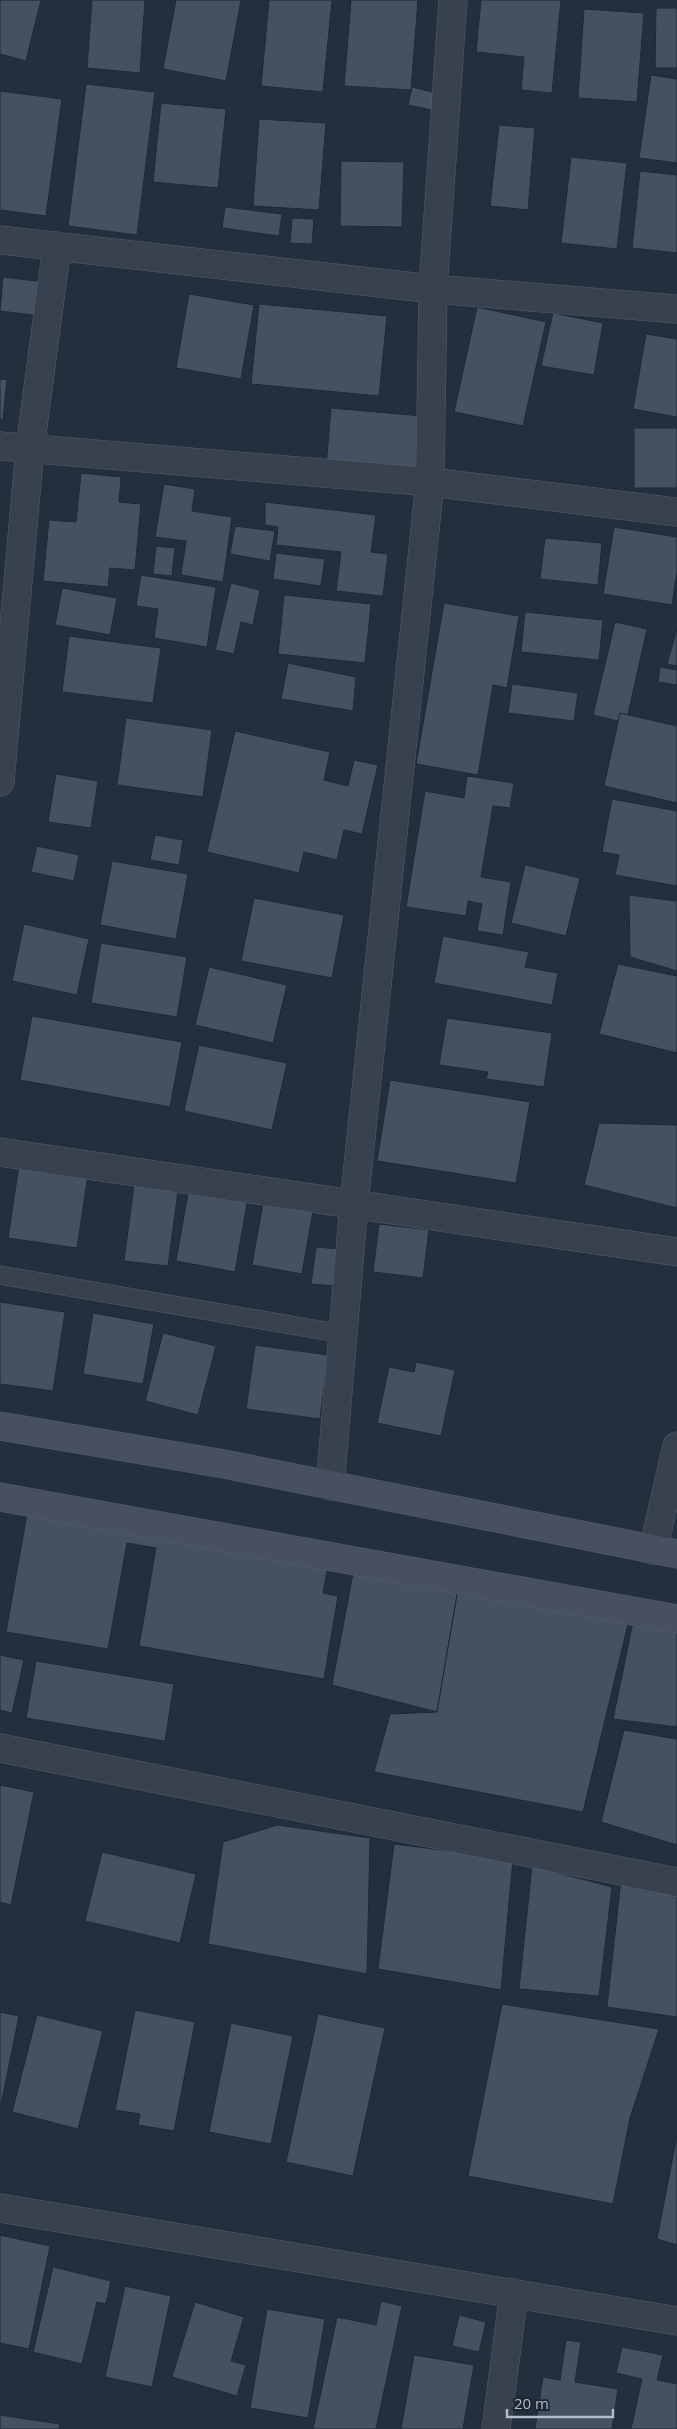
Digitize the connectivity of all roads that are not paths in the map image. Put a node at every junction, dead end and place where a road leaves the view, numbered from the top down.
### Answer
1 (453, 0) edge
2 (0, 240) edge
3 (57, 246) junction
4 (433, 289) junction
5 (677, 309) edge
6 (0, 446) edge
7 (30, 448) junction
8 (430, 482) junction
9 (677, 512) edge
10 (0, 782) edge
11 (0, 1152) edge
12 (354, 1204) junction
13 (677, 1252) edge
14 (0, 1275) edge
15 (343, 1334) junction
16 (0, 1426) edge
17 (677, 1446) edge
18 (330, 1486) junction
19 (0, 1497) edge
20 (665, 1552) edge
21 (677, 1619) edge
22 (0, 1748) edge
23 (677, 1882) edge
24 (0, 2208) edge
25 (514, 2294) junction
26 (677, 2321) edge
27 (496, 2429) edge

1 - 4 street
2 - 3 street
3 - 4 street
3 - 7 street
4 - 5 street
4 - 8 street
6 - 7 street
7 - 8 street
7 - 10 street
8 - 9 street
8 - 12 street
11 - 12 street
12 - 13 street
12 - 15 street
14 - 15 lane
15 - 18 street
16 - 18 main road
17 - 20 street
18 - 20 main road
19 - 21 main road
22 - 23 street
24 - 25 street
25 - 26 street
25 - 27 street

